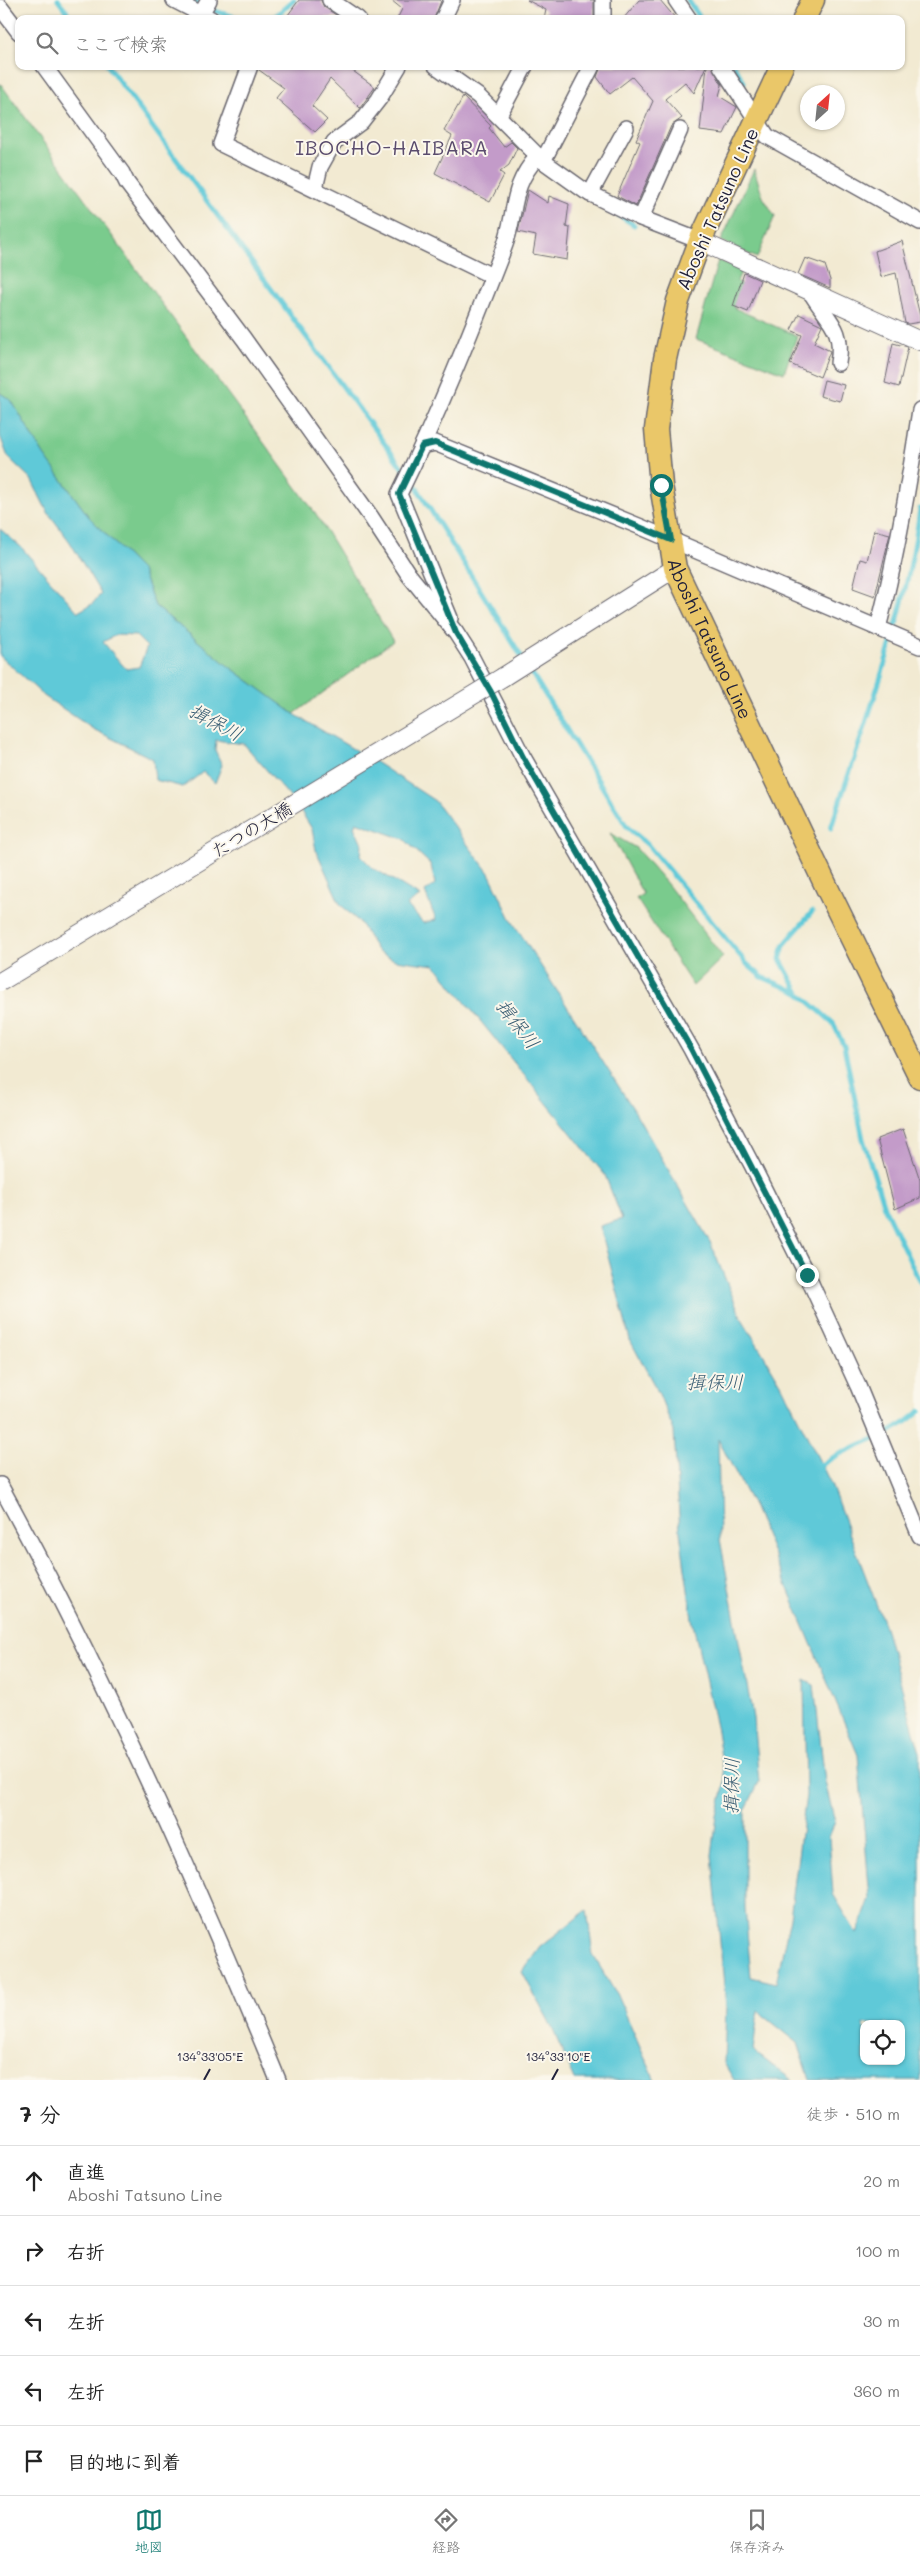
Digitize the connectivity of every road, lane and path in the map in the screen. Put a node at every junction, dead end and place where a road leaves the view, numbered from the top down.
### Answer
1 (174, 0) edge
2 (209, 0) edge
3 (330, 0) edge
4 (452, 0) edge
5 (603, 0) edge
6 (676, 0) edge
7 (813, 0) edge
8 (0, 7) edge
9 (204, 15) edge
10 (206, 15) edge
11 (352, 15) edge
12 (445, 15) edge
13 (603, 15) edge
14 (686, 15) edge
15 (806, 15) edge
16 (15, 27) edge
17 (47, 70) edge
18 (249, 70) edge
19 (397, 70) edge
20 (442, 70) edge
21 (523, 70) edge
22 (590, 70) edge
23 (724, 70) edge
24 (780, 70) edge
25 (499, 115) junction
26 (757, 120) junction
27 (626, 128) dead end
28 (680, 130) dead end
29 (541, 159) junction
30 (316, 188) junction
31 (590, 194) junction
32 (641, 218) junction
33 (920, 222) edge
34 (700, 241) junction
35 (492, 276) junction
36 (810, 291) junction
37 (920, 341) edge
38 (838, 363) dead end
39 (920, 410) edge
40 (422, 446) junction
41 (671, 540) junction
42 (675, 568) junction
43 (878, 628) junction
44 (456, 633) junction
45 (920, 646) edge
46 (0, 982) edge
47 (920, 1077) edge
48 (0, 1485) edge
49 (920, 1536) edge
50 (278, 2080) edge

1 - 9 street
2 - 10 street
3 - 11 street
4 - 12 street
5 - 13 street
6 - 14 street
7 - 15 main road
8 - 16 street
17 - 44 street
18 - 30 street
19 - 30 street
20 - 25 street
21 - 25 street
22 - 29 street
23 - 26 street
24 - 26 main road, Aboshi Tatsuno Line
25 - 29 street
26 - 33 street
26 - 34 main road, Aboshi Tatsuno Line
27 - 31 street
28 - 32 street
29 - 31 street
29 - 35 street
30 - 35 street
31 - 32 street
32 - 34 street
34 - 36 street
34 - 41 main road, Aboshi Tatsuno Line
35 - 40 street
36 - 37 street
36 - 38 street
39 - 43 street
40 - 41 street
40 - 44 street
41 - 42 main road, Aboshi Tatsuno Line
41 - 43 street
42 - 46 street, たつの大橋, bridge
42 - 47 main road, Aboshi Tatsuno Line
43 - 45 street
44 - 49 street
48 - 50 street

